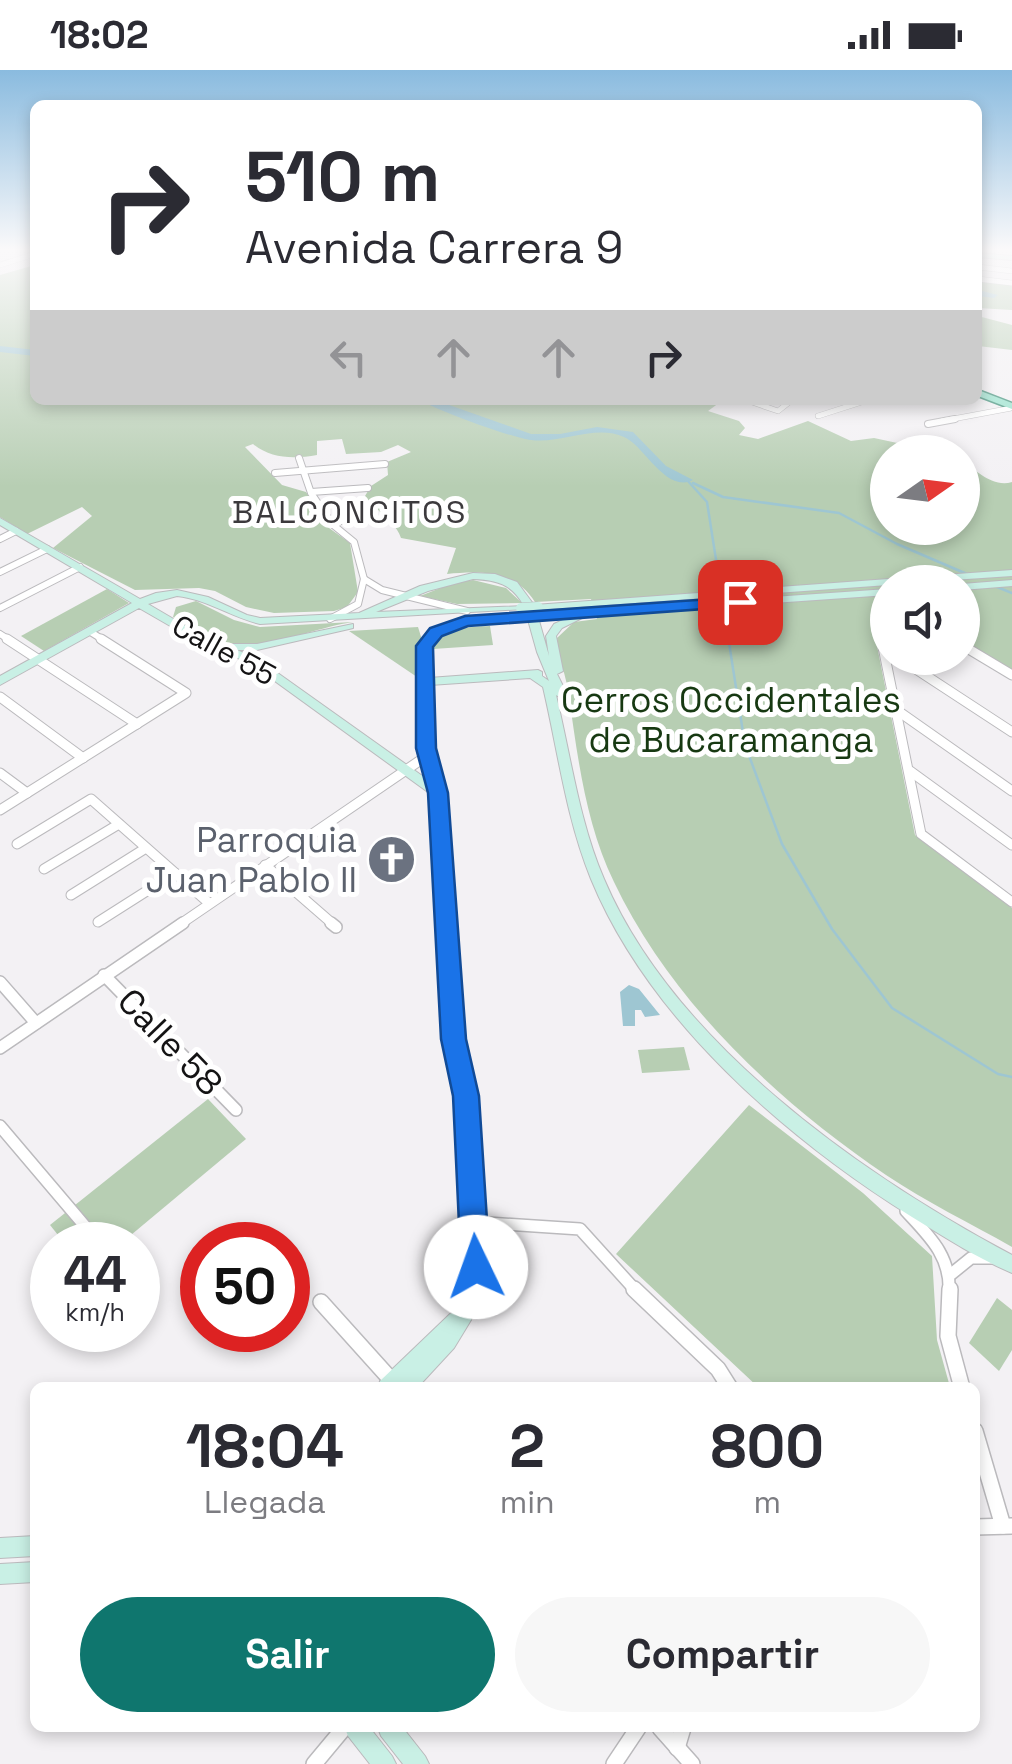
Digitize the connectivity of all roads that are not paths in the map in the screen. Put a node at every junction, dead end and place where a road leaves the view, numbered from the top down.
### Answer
1 (982, 393) edge
2 (761, 405) edge
3 (786, 405) edge
4 (852, 405) edge
5 (1012, 406) edge
6 (818, 416) dead end
7 (928, 424) dead end
8 (299, 458) dead end
9 (385, 464) dead end
10 (303, 469) junction
11 (275, 474) dead end
12 (368, 488) dead end
13 (311, 492) junction
14 (372, 511) dead end
15 (0, 521) edge
16 (332, 524) junction
17 (16, 531) junction
18 (0, 539) edge
19 (46, 549) junction
20 (80, 567) junction
21 (0, 572) edge
22 (1012, 573) edge
23 (364, 579) junction
24 (1012, 583) edge
25 (980, 586) edge
26 (870, 593) edge
27 (407, 596) junction
28 (140, 603) junction
29 (218, 603) junction
30 (0, 608) edge
31 (590, 610) junction
32 (468, 616) junction
33 (349, 618) junction
34 (167, 619) junction
35 (329, 619) junction
36 (90, 631) junction
37 (0, 634) edge
38 (212, 645) junction
39 (543, 655) junction
40 (980, 655) edge
41 (39, 659) junction
42 (1012, 674) edge
43 (891, 675) edge
44 (925, 675) edge
45 (534, 676) junction
46 (0, 681) edge
47 (424, 682) junction
48 (561, 694) junction
49 (0, 697) edge
50 (897, 711) junction
51 (137, 724) junction
52 (1012, 732) edge
53 (560, 736) junction
54 (428, 755) junction
55 (83, 758) junction
56 (407, 769) junction
57 (909, 771) junction
58 (0, 773) edge
59 (1012, 790) edge
60 (26, 793) junction
61 (438, 793) junction
62 (0, 810) edge
63 (119, 824) junction
64 (16, 844) dead end
65 (1012, 845) edge
66 (146, 848) junction
67 (265, 865) junction
68 (44, 869) dead end
69 (175, 873) junction
70 (71, 894) dead end
71 (1012, 902) edge
72 (208, 903) junction
73 (98, 922) dead end
74 (336, 926) dead end
75 (104, 975) junction
76 (0, 982) edge
77 (36, 1022) junction
78 (0, 1048) edge
79 (236, 1110) dead end
80 (0, 1126) edge
81 (874, 1182) junction
82 (81, 1222) edge
83 (473, 1222) junction
84 (1008, 1262) edge
85 (950, 1275) junction
86 (321, 1302) dead end
87 (391, 1382) edge
88 (399, 1382) edge
89 (726, 1382) edge
90 (960, 1382) edge
91 (980, 1445) edge
92 (1008, 1526) edge
93 (980, 1527) edge
94 (30, 1546) edge
95 (0, 1548) edge
96 (30, 1572) edge
97 (0, 1574) edge
98 (341, 1732) edge
99 (359, 1732) edge
100 (391, 1732) edge
101 (635, 1732) edge
102 (663, 1732) edge
103 (682, 1732) edge
104 (677, 1748) junction
105 (314, 1764) edge
106 (384, 1764) edge
107 (417, 1764) edge
108 (614, 1764) edge
109 (692, 1764) edge

1 - 5 main road
2 - 3 street
4 - 6 street
5 - 7 street
8 - 10 street
9 - 10 street
10 - 11 street
10 - 13 street
12 - 13 street
13 - 16 street
14 - 16 street
15 - 17 main road, Calle 55
16 - 23 street
17 - 18 street
17 - 19 main road, Calle 55
19 - 20 main road, Calle 55
19 - 21 street
20 - 28 street, Calle 55
20 - 30 street
22 - 31 main road
23 - 27 street
23 - 35 street
24 - 25 main road
26 - 31 main road
27 - 32 street
27 - 33 main road
27 - 39 main road
28 - 29 main road
28 - 34 main road, Calle 55
28 - 36 main road
29 - 34 street
29 - 35 main road
31 - 32 main road
31 - 48 street
32 - 33 main road
32 - 38 main road
32 - 47 main road
33 - 35 main road
34 - 38 main road, Calle 55
36 - 41 main road
36 - 51 street
37 - 41 street
38 - 56 main road, Calle 55
39 - 45 main road
39 - 48 main road
40 - 42 street
41 - 46 main road
41 - 51 street
43 - 50 street
44 - 52 street
45 - 47 main road
45 - 53 main road
47 - 54 main road
48 - 53 main road
49 - 55 street
50 - 57 street
50 - 59 street
51 - 55 street
53 - 81 main road
54 - 56 street
54 - 61 main road
55 - 60 street
56 - 61 main road, Calle 55
56 - 67 street
57 - 65 street
57 - 71 street
58 - 60 street
60 - 62 street
61 - 83 main road
63 - 64 street
63 - 66 street
63 - 68 street
66 - 69 street
66 - 70 street
67 - 72 street
67 - 74 street
69 - 72 street
69 - 73 street
72 - 75 street
75 - 77 street
75 - 79 street, Calle 58
76 - 77 street
77 - 78 street
80 - 82 street
81 - 84 main road
81 - 85 street
83 - 88 main road
83 - 89 street
84 - 85 street
85 - 90 street
86 - 87 street
91 - 92 street
92 - 93 street
94 - 95 main road
96 - 97 main road
98 - 105 street
99 - 106 main road
100 - 107 main road
101 - 108 street
102 - 104 street
103 - 104 street
104 - 109 street

